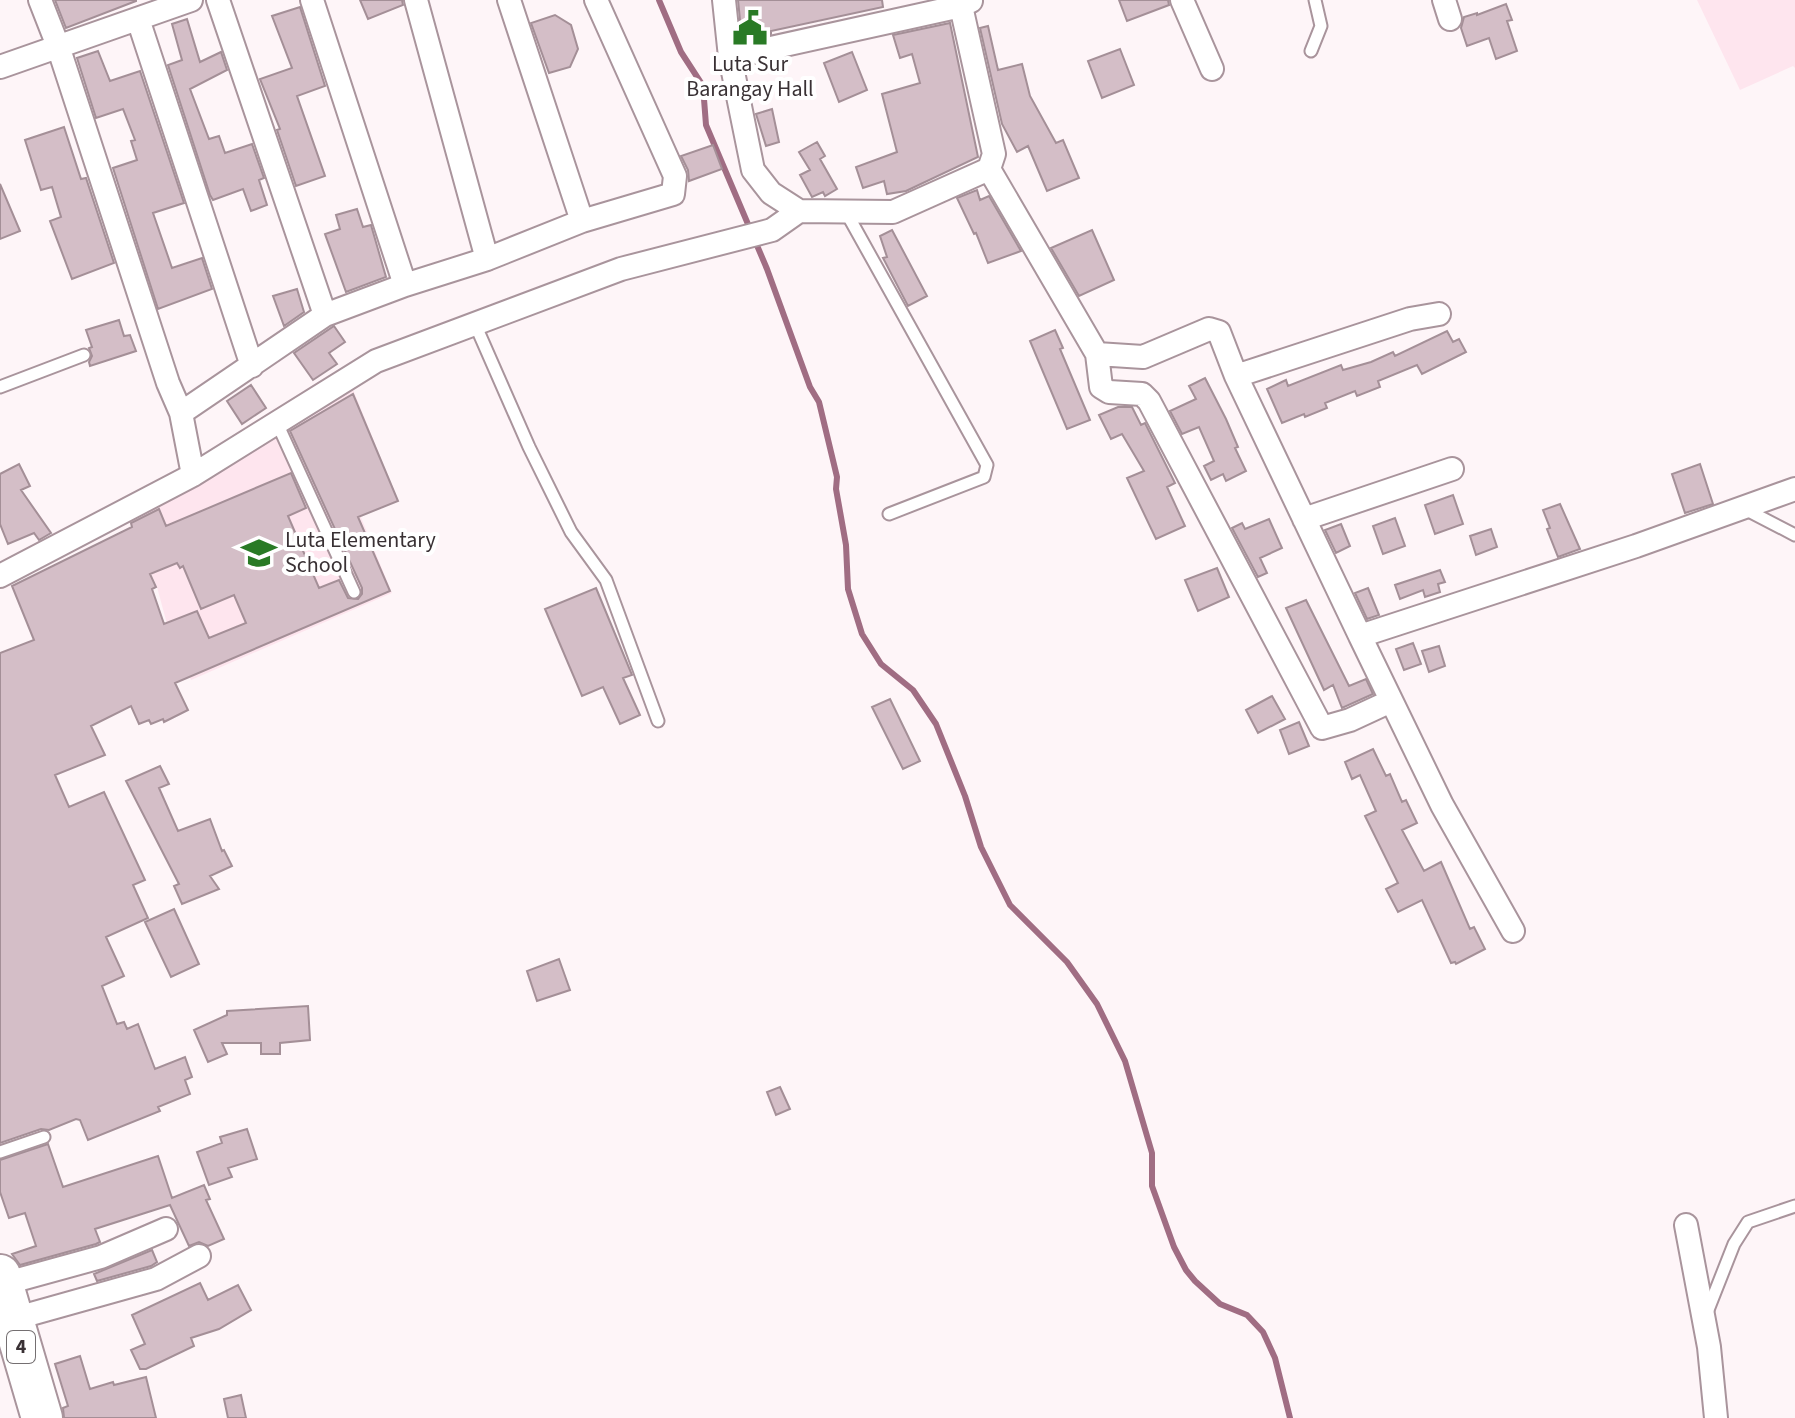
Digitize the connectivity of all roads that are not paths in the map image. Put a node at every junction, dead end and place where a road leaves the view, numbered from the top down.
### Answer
1 (40, 0) edge
2 (191, 0) edge
3 (218, 0) edge
4 (312, 0) edge
5 (416, 0) edge
6 (509, 0) edge
7 (596, 0) edge
8 (724, 0) edge
9 (1182, 0) edge
10 (1315, 0) edge
11 (966, 3) edge
12 (138, 19) junction
13 (58, 46) junction
14 (1311, 51) dead end
15 (730, 57) junction
16 (0, 67) edge
17 (1212, 69) dead end
18 (989, 169) junction
19 (799, 211) junction
20 (846, 211) junction
21 (582, 221) junction
22 (487, 259) junction
23 (405, 285) junction
24 (1439, 314) dead end
25 (325, 315) junction
26 (475, 324) junction
27 (1097, 354) junction
28 (84, 355) dead end
29 (252, 366) junction
30 (1236, 376) junction
31 (0, 387) edge
32 (181, 413) junction
33 (277, 423) junction
34 (1452, 469) dead end
35 (193, 475) junction
36 (1795, 489) edge
37 (1743, 508) junction
38 (889, 514) dead end
39 (1304, 519) junction
40 (1795, 535) edge
41 (0, 576) edge
42 (354, 592) dead end
43 (1360, 636) junction
44 (1391, 701) junction
45 (658, 721) dead end
46 (1513, 931) dead end
47 (44, 1137) dead end
48 (0, 1152) edge
49 (1795, 1206) edge
50 (1686, 1225) dead end
51 (166, 1229) dead end
52 (199, 1256) dead end
53 (5, 1293) edge
54 (1704, 1319) junction
55 (42, 1418) edge
56 (1716, 1418) edge

1 - 13 street
2 - 12 street
3 - 25 street
4 - 23 street
5 - 22 street
6 - 21 street
7 - 21 street
8 - 15 street
9 - 17 street
10 - 14 lane
11 - 15 street
11 - 18 street
12 - 13 street
12 - 29 street
13 - 16 street
13 - 32 street
15 - 19 street
18 - 20 street
18 - 27 street
19 - 20 street
19 - 26 street
20 - 38 lane
21 - 22 street
22 - 23 street
23 - 25 street
24 - 30 street
25 - 29 street
26 - 33 street
26 - 45 lane
27 - 30 street
27 - 44 street
28 - 31 lane
29 - 32 street
30 - 39 street
32 - 35 street
33 - 35 street
33 - 42 lane
34 - 39 street
35 - 41 street
36 - 37 street
37 - 40 lane
37 - 43 street
39 - 43 street
43 - 44 street
44 - 46 street
47 - 48 lane
49 - 54 lane
50 - 54 street
51 - 53 street
52 - 53 street
53 - 55 highway, 4
54 - 56 street

